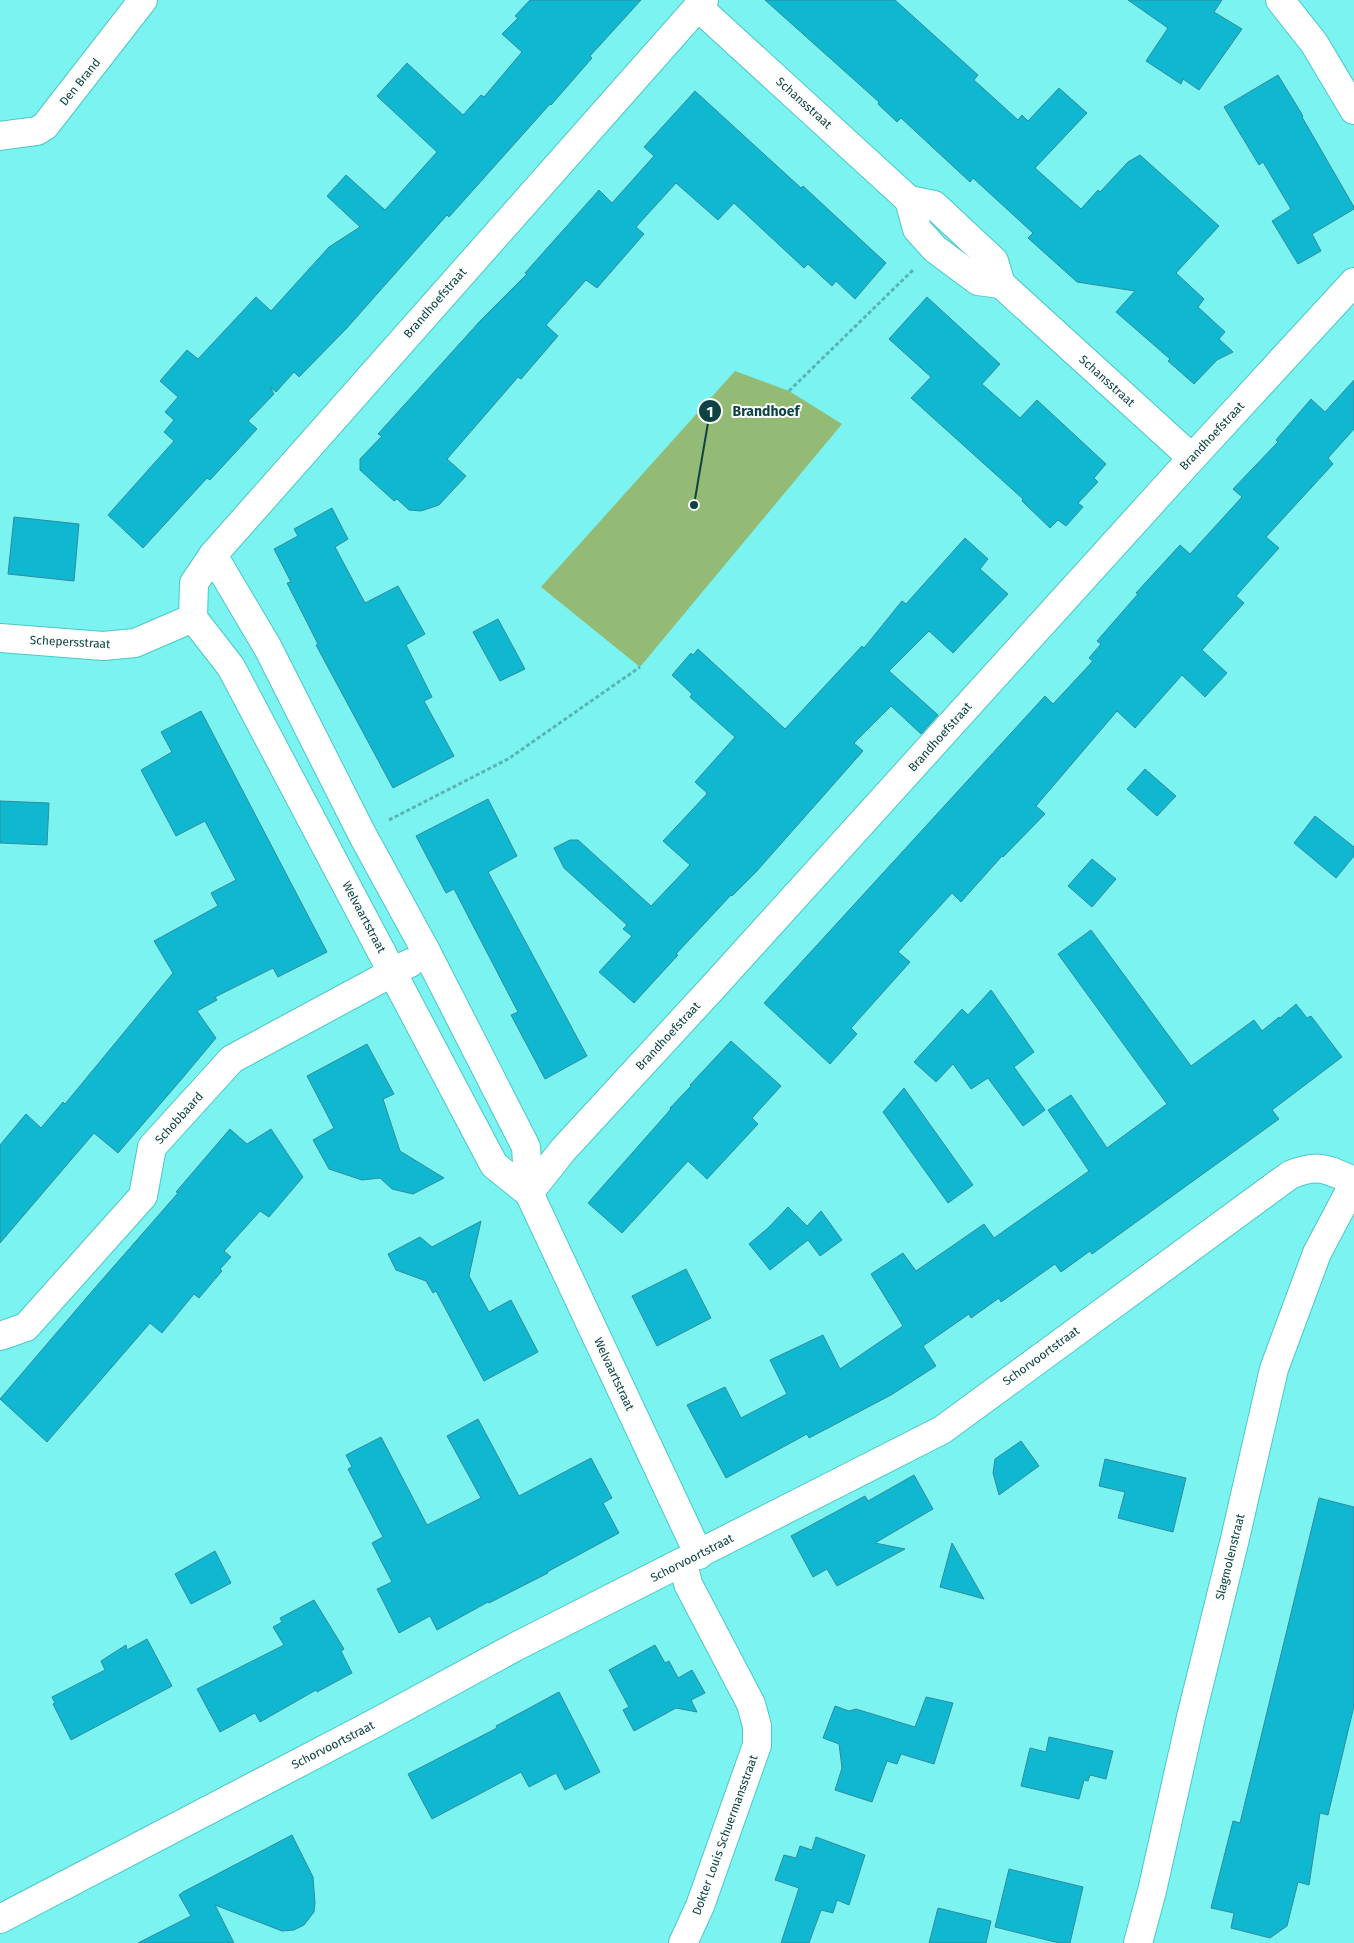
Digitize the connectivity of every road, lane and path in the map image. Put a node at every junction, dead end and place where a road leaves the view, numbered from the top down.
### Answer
1 (143, 0) edge
2 (1280, 0) edge
3 (701, 4) edge
4 (1354, 110) edge
5 (0, 136) edge
6 (909, 200) junction
7 (935, 249) junction
8 (1354, 282) edge
9 (1001, 284) junction
10 (789, 391) dead end
11 (1192, 458) junction
12 (213, 555) junction
13 (193, 618) junction
14 (0, 638) edge
15 (268, 648) junction
16 (231, 667) junction
17 (640, 667) dead end
18 (362, 834) junction
19 (427, 953) junction
20 (393, 972) junction
21 (1354, 1182) edge
22 (529, 1193) junction
23 (0, 1336) edge
24 (691, 1558) junction
25 (0, 1919) edge
26 (683, 1943) edge
27 (1138, 1943) edge

1 - 5 street, Den Brand
2 - 4 street
3 - 6 street, Schansstraat
3 - 12 street, Brandhoefstraat
6 - 7 street
6 - 9 street, Schansstraat
7 - 9 street
7 - 10 path
8 - 11 street, Brandhoefstraat
9 - 11 street, Schansstraat
11 - 22 street, Brandhoefstraat
12 - 13 street, Brandhoefstraat
12 - 15 street, Welvaartstraat
13 - 14 street, Schepersstraat
13 - 16 street
15 - 16 street
15 - 18 street, Welvaartstraat
16 - 20 street, Welvaartstraat
17 - 18 path
18 - 19 street, Welvaartstraat
19 - 20 street, Schobbaard
19 - 22 street, Welvaartstraat
20 - 22 street, Welvaartstraat
20 - 23 street, Schobbaard
21 - 24 street, Schorvoortstraat
21 - 27 street, Slagmolenstraat
22 - 24 street, Welvaartstraat
24 - 25 street, Schorvoortstraat
24 - 26 street, Dokter Louis Schuermansstraat

